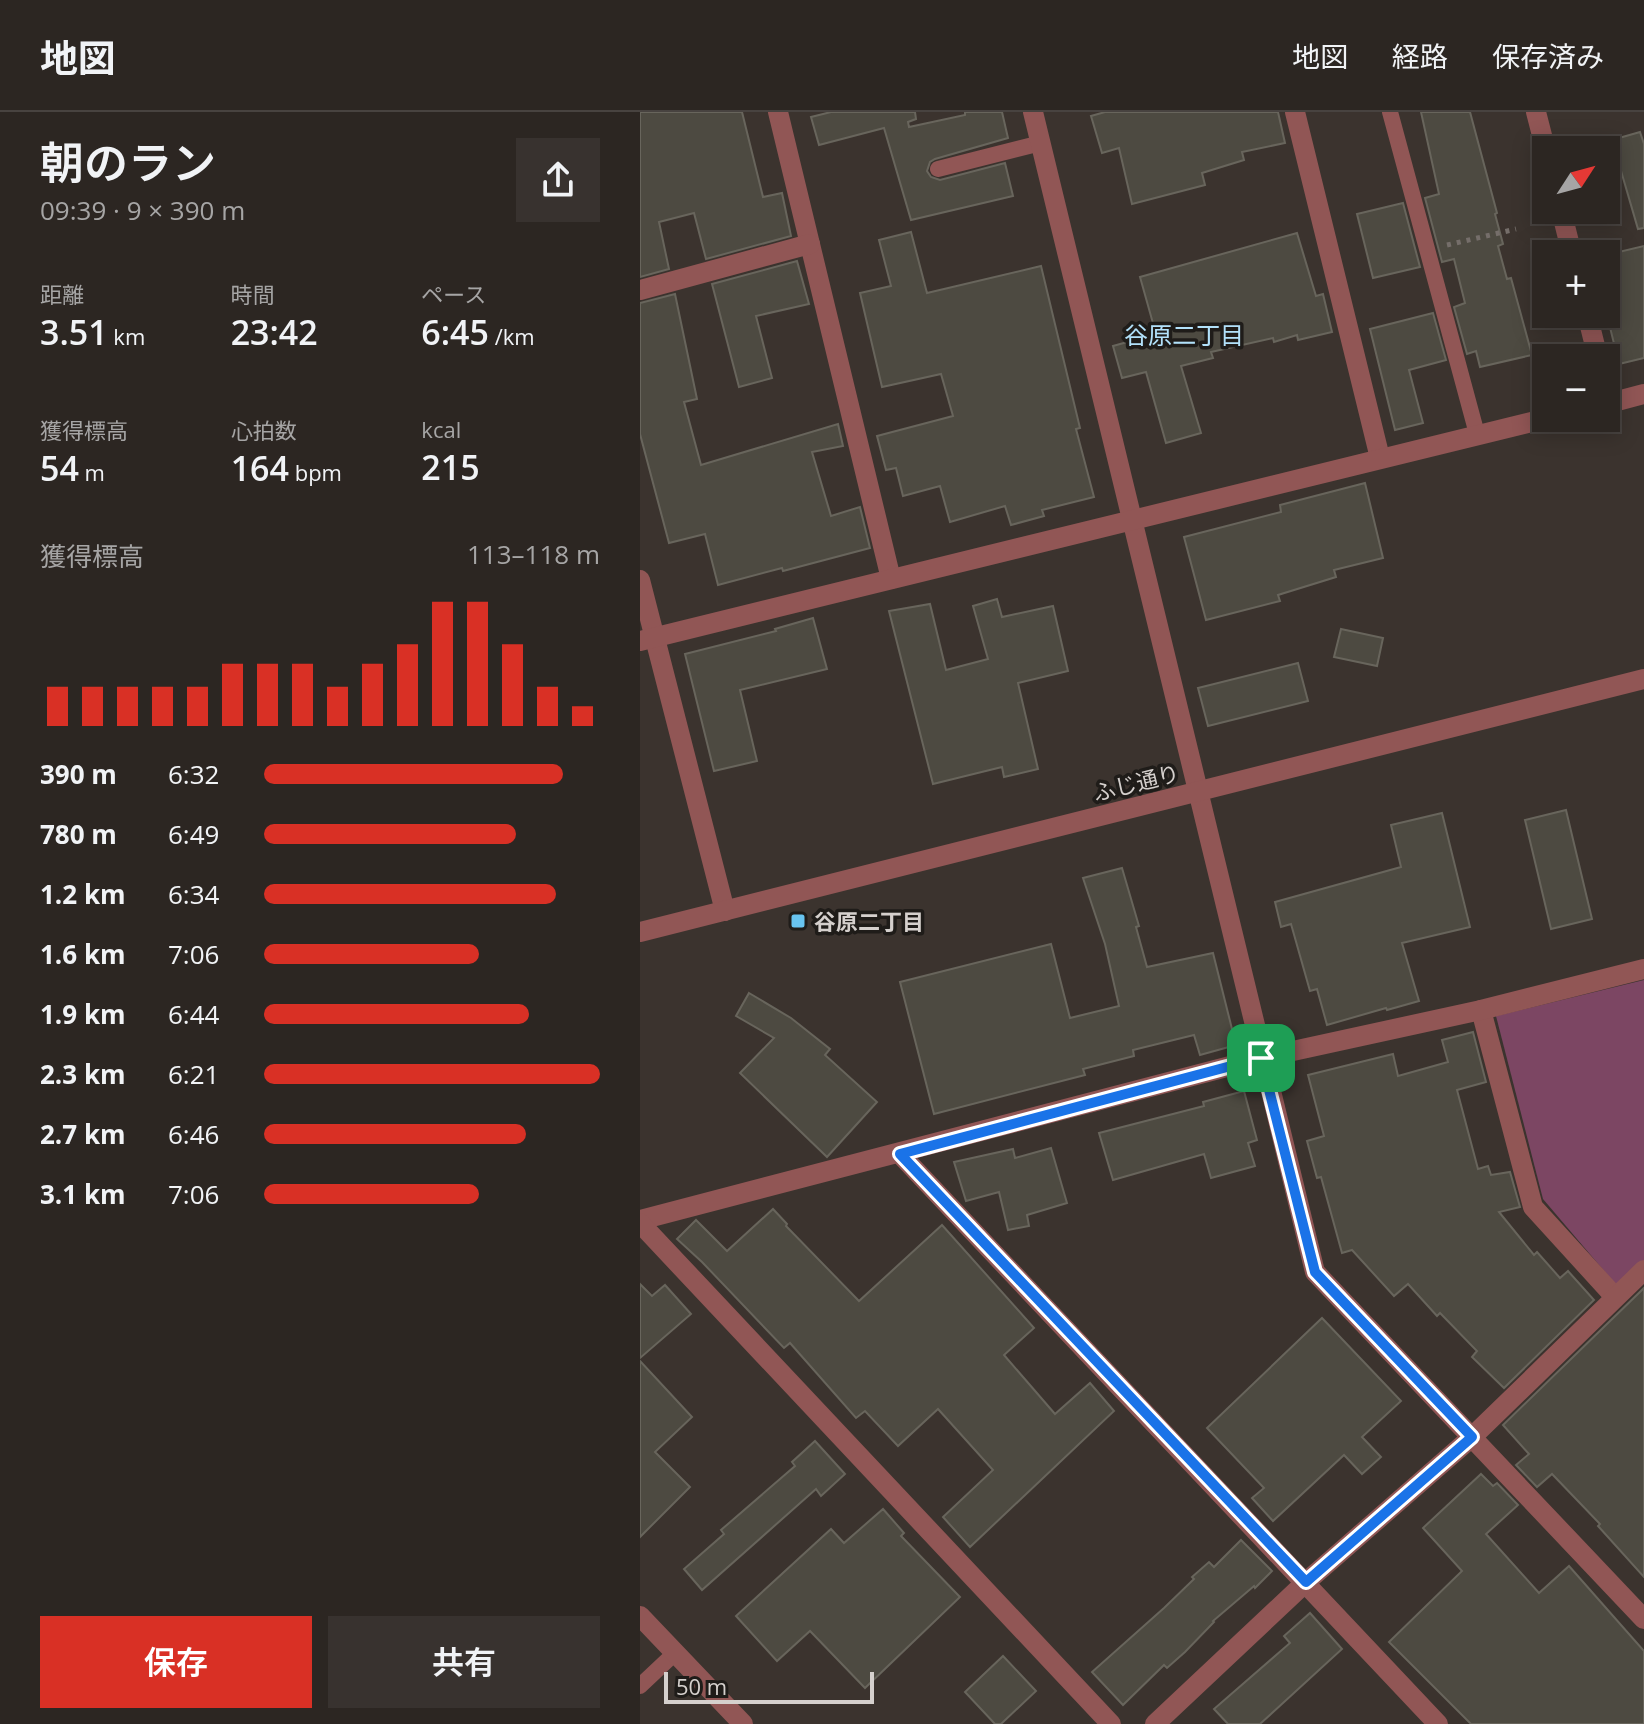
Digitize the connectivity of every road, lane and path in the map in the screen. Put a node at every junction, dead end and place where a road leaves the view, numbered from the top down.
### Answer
1 (778, 112) edge
2 (1295, 112) edge
3 (1390, 112) edge
4 (1536, 112) edge
5 (1037, 113) edge
6 (1542, 136) edge
7 (1041, 143) junction
8 (938, 169) dead end
9 (1516, 229) dead end
10 (810, 244) junction
11 (1427, 250) junction
12 (640, 290) edge
13 (1644, 394) edge
14 (1620, 398) edge
15 (1532, 422) edge
16 (1477, 434) junction
17 (1380, 458) junction
18 (1133, 518) junction
19 (891, 579) junction
20 (640, 580) edge
21 (647, 640) edge
22 (1644, 679) edge
23 (1198, 791) junction
24 (725, 911) junction
25 (640, 932) edge
26 (1644, 969) edge
27 (1481, 1010) junction
28 (1261, 1058) junction
29 (900, 1154) junction
30 (640, 1222) edge
31 (1644, 1270) edge
32 (1615, 1297) junction
33 (1472, 1437) junction
34 (1306, 1582) junction
35 (1642, 1613) edge
36 (640, 1616) edge
37 (675, 1653) junction
38 (640, 1686) edge
39 (743, 1724) edge
40 (1111, 1724) edge
41 (1155, 1724) edge
42 (1438, 1724) edge

1 - 10 street
2 - 17 street
3 - 11 lane
4 - 6 street
5 - 7 street
7 - 8 lane
7 - 18 street
9 - 11 path
10 - 12 street
10 - 19 street
11 - 16 lane
13 - 14 street
15 - 16 street
16 - 17 street
17 - 18 street
18 - 19 street
18 - 23 street
19 - 21 street
20 - 21 street
21 - 24 street
22 - 23 street, ふじ通り
23 - 24 street, ふじ通り
23 - 28 street
24 - 25 street, ふじ通り
26 - 27 street
27 - 28 street
27 - 32 street
28 - 29 street
28 - 33 street
29 - 30 street
29 - 34 street
30 - 40 street
31 - 32 street
32 - 33 street
33 - 34 street
33 - 35 street
34 - 41 street
34 - 42 street
36 - 37 street
37 - 38 lane
37 - 39 street

